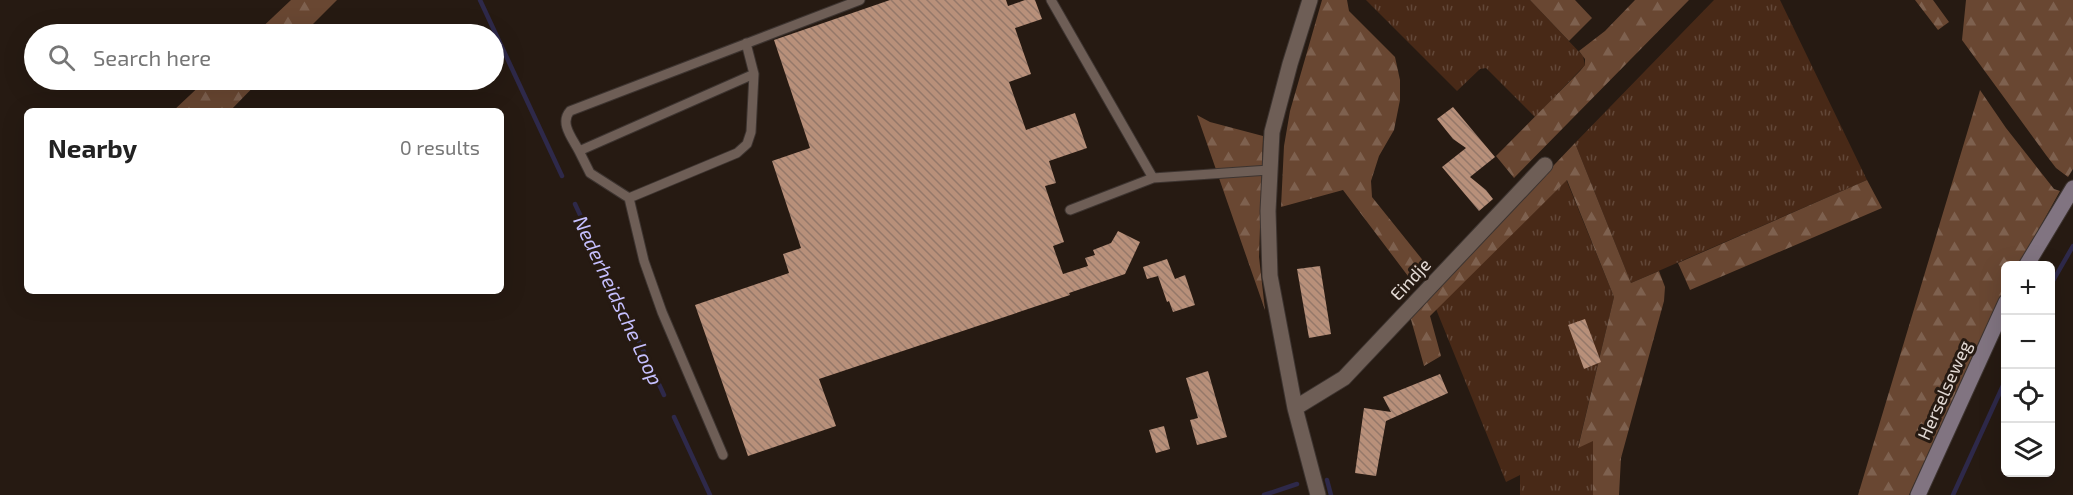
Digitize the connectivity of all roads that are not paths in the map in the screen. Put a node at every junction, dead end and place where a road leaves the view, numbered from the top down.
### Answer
1 (860, 0) edge
2 (1051, 0) edge
3 (1310, 0) edge
4 (746, 43) junction
5 (754, 74) junction
6 (579, 151) junction
7 (1545, 165) dead end
8 (1269, 170) junction
9 (1154, 178) junction
10 (2073, 188) edge
11 (629, 198) junction
12 (1070, 210) dead end
13 (2029, 261) edge
14 (2001, 313) edge
15 (1295, 408) junction
16 (723, 455) dead end
17 (1318, 495) edge
18 (1918, 495) edge

1 - 4 lane
2 - 9 lane
3 - 8 street
4 - 5 lane
4 - 6 lane
5 - 6 lane
5 - 11 lane
6 - 11 lane
7 - 15 street, Eindje
8 - 9 lane
8 - 15 street
9 - 12 lane
10 - 13 street
11 - 16 lane
14 - 18 street, Herselseweg
15 - 17 street

